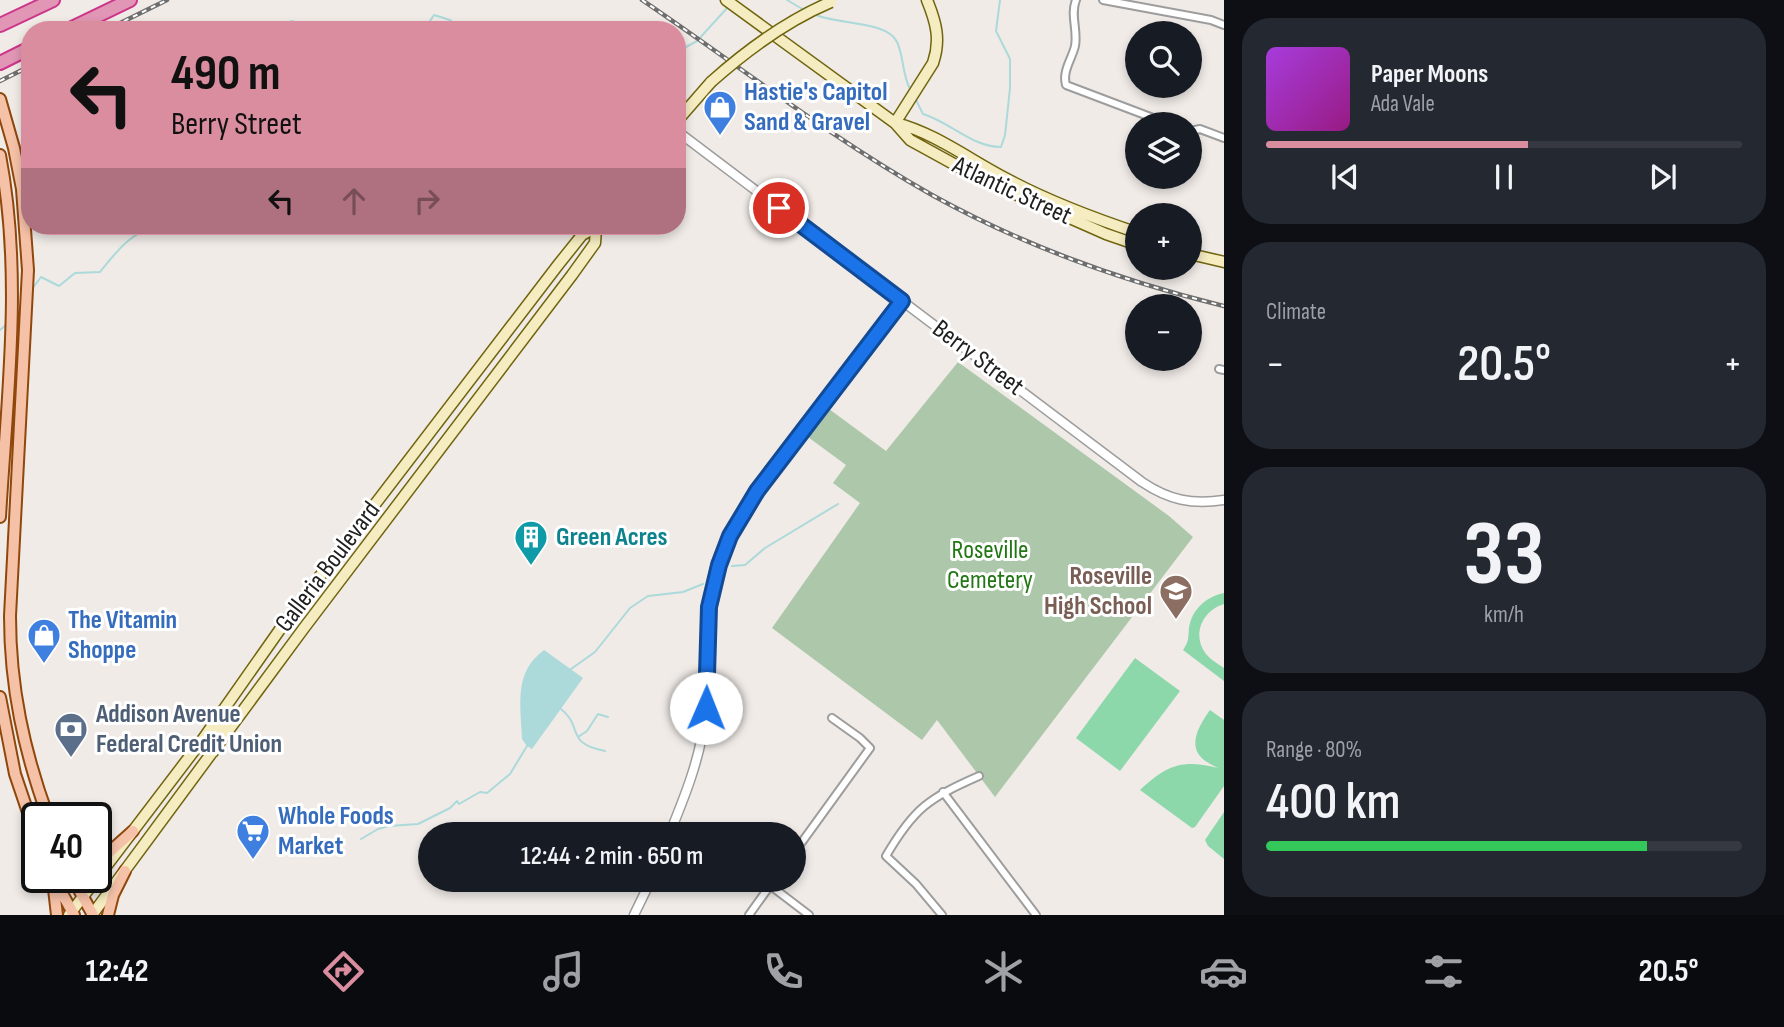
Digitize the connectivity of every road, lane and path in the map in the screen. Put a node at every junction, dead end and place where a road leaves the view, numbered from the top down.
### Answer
1 (52, 0) edge
2 (130, 0) edge
3 (726, 0) edge
4 (927, 0) edge
5 (1076, 0) edge
6 (1103, 0) edge
7 (833, 1) edge
8 (87, 21) edge
9 (0, 25) edge
10 (1224, 26) edge
11 (21, 52) edge
12 (0, 63) edge
13 (0, 99) edge
14 (686, 111) edge
15 (1137, 112) edge
16 (895, 123) junction
17 (1202, 130) edge
18 (686, 138) edge
19 (1224, 138) edge
20 (0, 155) edge
21 (21, 184) edge
22 (1026, 200) junction
23 (1107, 222) junction
24 (1125, 228) edge
25 (26, 235) edge
26 (582, 235) edge
27 (596, 235) edge
28 (1125, 241) edge
29 (1202, 257) edge
30 (1224, 262) edge
31 (902, 301) junction
32 (1224, 500) edge
33 (0, 517) edge
34 (5, 636) edge
35 (251, 672) junction
36 (0, 697) edge
37 (832, 718) dead end
38 (213, 752) junction
39 (979, 776) dead end
40 (943, 792) junction
41 (24, 802) edge
42 (43, 802) edge
43 (676, 822) edge
44 (133, 831) junction
45 (806, 836) edge
46 (112, 850) edge
47 (125, 871) junction
48 (646, 892) edge
49 (766, 892) edge
50 (782, 892) edge
51 (55, 893) edge
52 (61, 893) edge
53 (80, 893) edge
54 (82, 898) junction
55 (72, 914) edge
56 (57, 915) edge
57 (93, 915) edge
58 (108, 915) edge
59 (635, 915) edge
60 (749, 915) edge
61 (809, 915) edge
62 (942, 915) edge
63 (1036, 915) edge

1 - 9 highway
2 - 8 highway
3 - 16 main road, Atlantic Street
4 - 16 main road
5 - 15 street
6 - 10 street
7 - 14 main road, bridge
11 - 12 highway
13 - 21 main road
16 - 22 main road, Atlantic Street
16 - 23 main road, Atlantic Street
17 - 19 street
18 - 31 street, Berry Street
20 - 33 main road
22 - 23 main road
22 - 28 main road, Atlantic Street
23 - 24 main road, Atlantic Street
25 - 34 main road
26 - 35 main road, Galleria Boulevard
27 - 38 main road, Galleria Boulevard
29 - 30 main road
31 - 32 street, Berry Street
31 - 43 street
34 - 42 main road
35 - 38 main road
35 - 44 main road, Galleria Boulevard
36 - 41 main road
37 - 45 street
38 - 47 main road, Galleria Boulevard
39 - 40 street
40 - 62 street
40 - 63 street
44 - 46 main road
44 - 54 main road, Galleria Boulevard
47 - 57 main road, Galleria Boulevard
47 - 58 main road
48 - 59 street
49 - 60 street
50 - 61 street
51 - 56 main road
52 - 55 main road
53 - 54 main road
54 - 55 main road, Galleria Boulevard
54 - 57 main road

